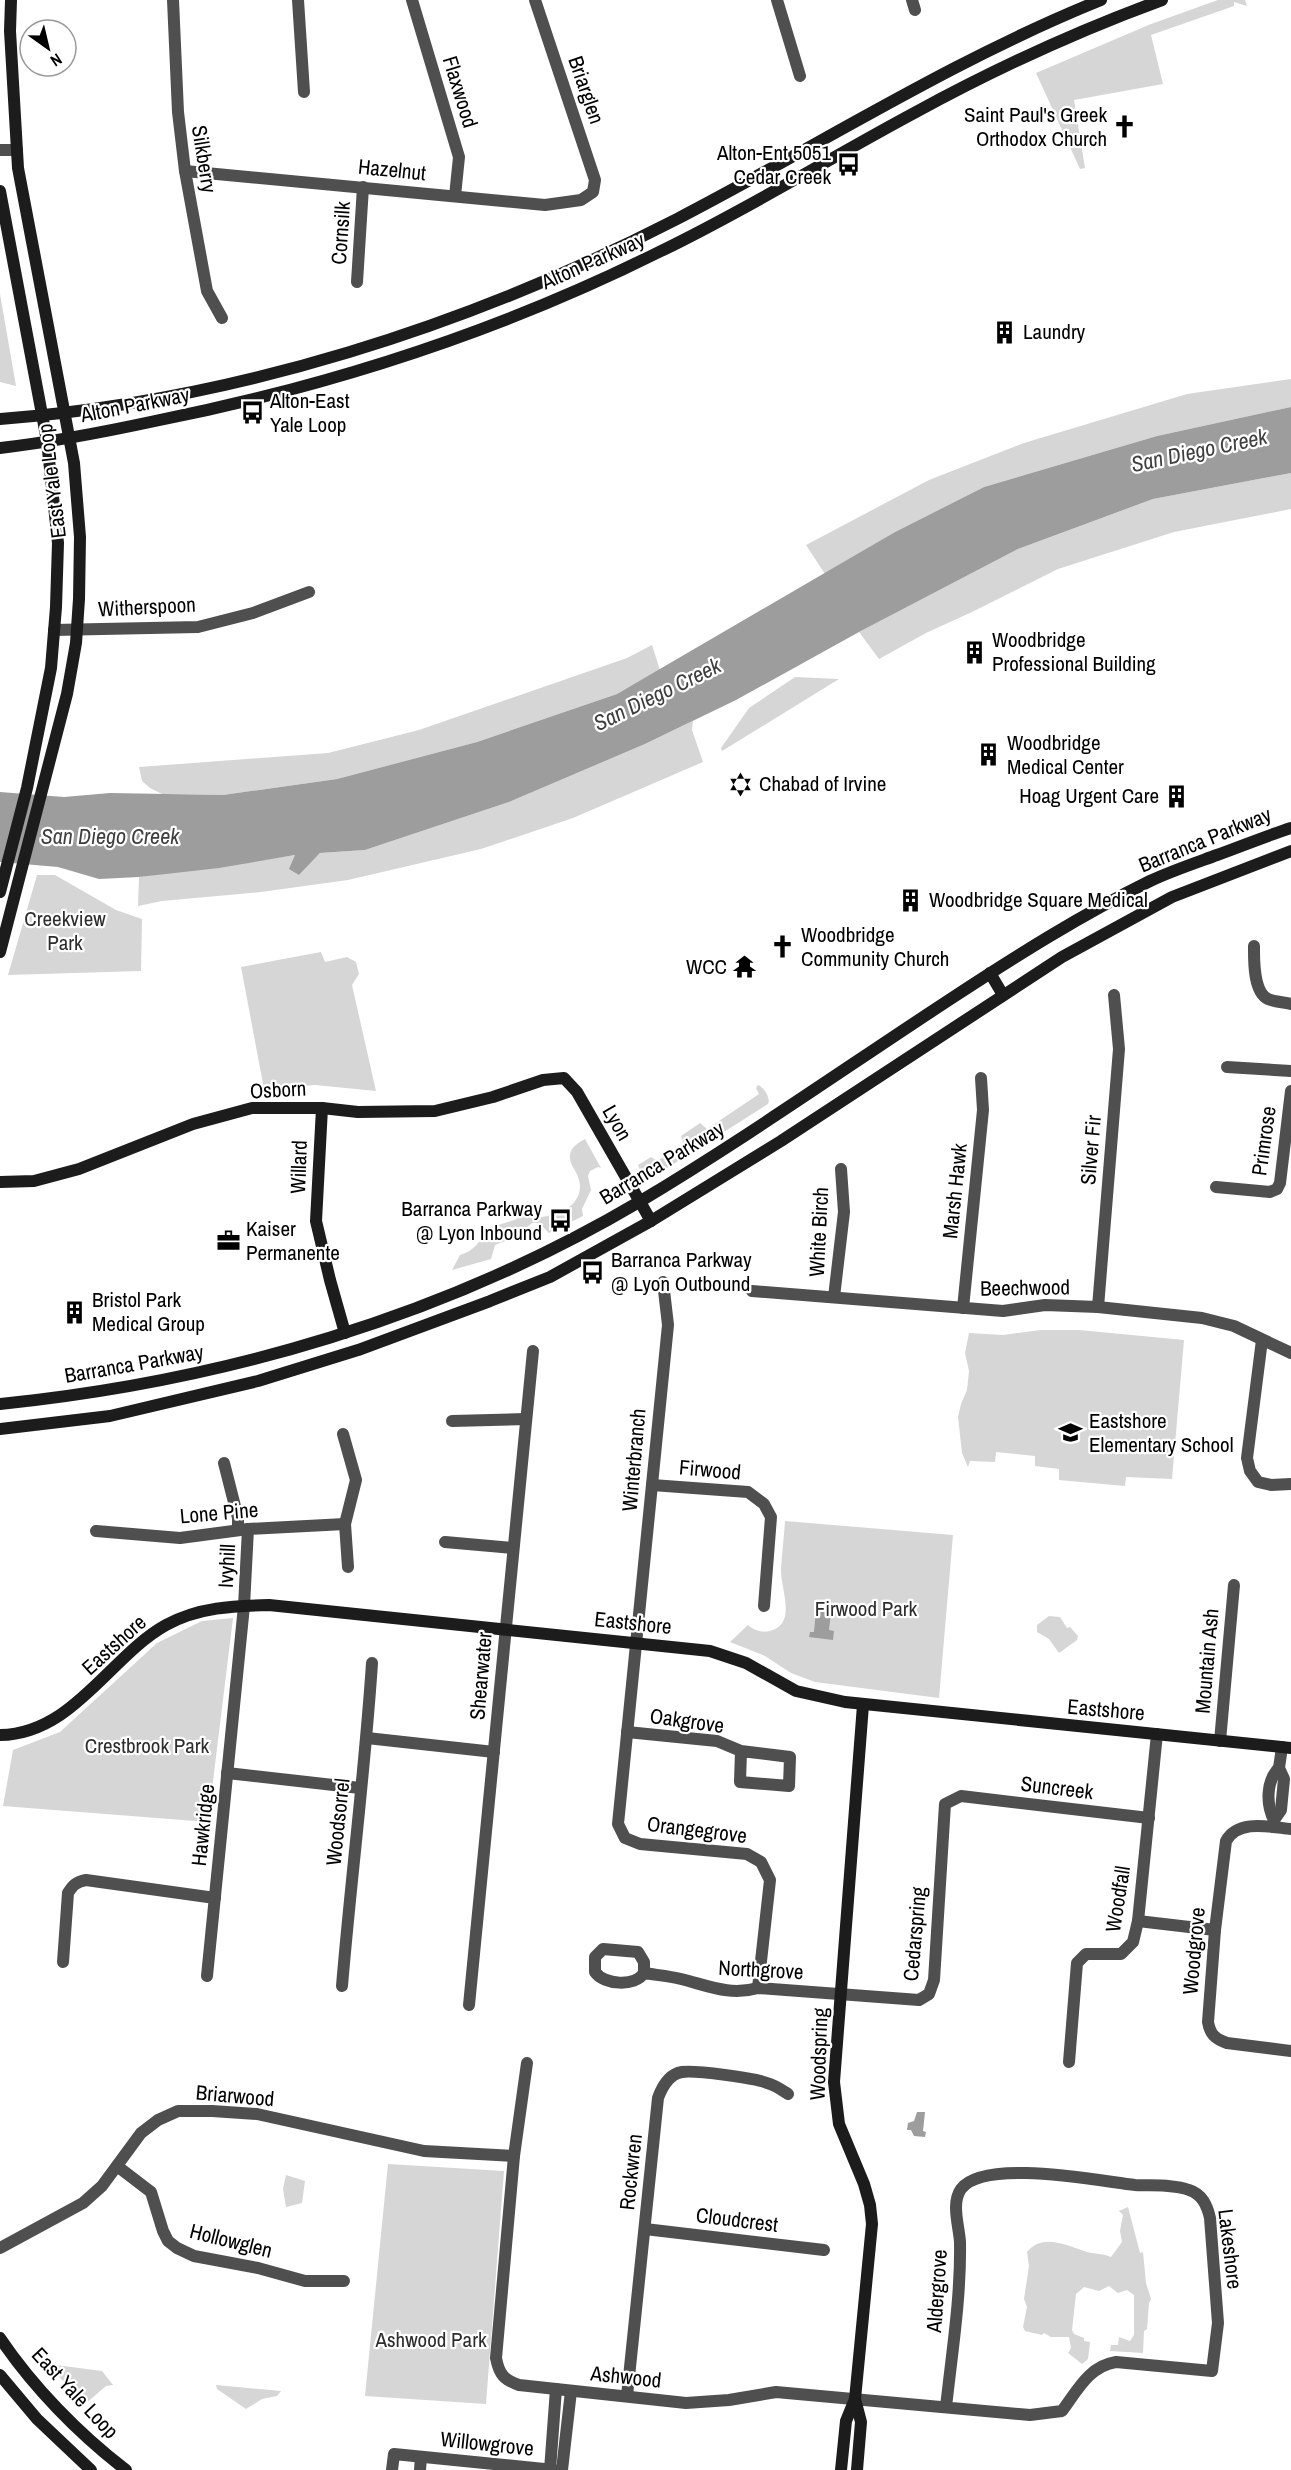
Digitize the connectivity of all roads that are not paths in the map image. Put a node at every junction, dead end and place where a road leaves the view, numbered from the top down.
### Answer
1 (11, 0) edge
2 (173, 0) edge
3 (298, 0) edge
4 (412, 0) edge
5 (535, 0) edge
6 (777, 0) edge
7 (1101, 0) edge
8 (1162, 0) edge
9 (800, 76) dead end
10 (304, 92) dead end
11 (0, 150) edge
12 (17, 150) junction
13 (185, 171) junction
14 (363, 187) junction
15 (0, 191) edge
16 (592, 192) joint
17 (455, 196) junction
18 (357, 282) dead end
19 (222, 318) dead end
20 (64, 413) junction
21 (42, 415) junction
22 (0, 419) edge
23 (69, 437) junction
24 (47, 441) junction
25 (0, 448) edge
26 (309, 592) dead end
27 (54, 630) junction
28 (77, 630) junction
29 (1291, 828) edge
30 (1291, 851) edge
31 (0, 892) edge
32 (1254, 946) dead end
33 (0, 952) edge
34 (990, 973) junction
35 (1004, 995) junction
36 (1114, 996) dead end
37 (1291, 1004) edge
38 (1227, 1067) dead end
39 (1291, 1071) edge
40 (564, 1078) joint
41 (981, 1078) dead end
42 (1291, 1091) edge
43 (322, 1108) junction
44 (1289, 1138) edge
45 (841, 1169) dead end
46 (0, 1182) edge
47 (1216, 1187) dead end
48 (639, 1201) junction
49 (651, 1221) junction
50 (663, 1282) dead end
51 (752, 1291) dead end
52 (834, 1297) junction
53 (963, 1308) junction
54 (1098, 1308) junction
55 (345, 1333) junction
56 (1262, 1340) junction
57 (533, 1351) dead end
58 (1291, 1353) edge
59 (0, 1404) edge
60 (526, 1419) junction
61 (452, 1421) dead end
62 (0, 1429) edge
63 (343, 1434) dead end
64 (224, 1463) dead end
65 (1291, 1484) edge
66 (652, 1485) junction
67 (345, 1524) junction
68 (243, 1529) junction
69 (96, 1531) dead end
70 (445, 1542) dead end
71 (512, 1548) junction
72 (348, 1567) dead end
73 (1234, 1585) dead end
74 (244, 1606) junction
75 (764, 1606) dead end
76 (505, 1630) junction
77 (636, 1642) junction
78 (372, 1663) dead end
79 (863, 1704) junction
80 (627, 1732) junction
81 (1157, 1734) junction
82 (0, 1735) edge
83 (367, 1738) junction
84 (1220, 1741) junction
85 (1287, 1748) edge
86 (741, 1751) junction
87 (494, 1752) junction
88 (227, 1773) junction
89 (360, 1788) junction
90 (961, 1796) joint
91 (1149, 1818) junction
92 (1274, 1824) junction
93 (1291, 1829) edge
94 (215, 1898) junction
95 (1138, 1921) junction
96 (1215, 1930) junction
97 (63, 1962) dead end
98 (644, 1973) dead end
99 (207, 1976) dead end
100 (342, 1986) dead end
101 (758, 1988) junction
102 (841, 1995) junction
103 (469, 2005) dead end
104 (1291, 2051) edge
105 (1069, 2062) dead end
106 (527, 2063) dead end
107 (788, 2094) dead end
108 (514, 2156) junction
109 (117, 2166) junction
110 (968, 2182) joint
111 (645, 2229) junction
112 (0, 2248) edge
113 (824, 2250) dead end
114 (344, 2281) dead end
115 (0, 2338) edge
116 (0, 2374) edge
117 (556, 2390) junction
118 (571, 2391) junction
119 (627, 2396) junction
120 (855, 2398) junction
121 (946, 2407) junction
122 (1062, 2411) joint
123 (421, 2457) junction
124 (91, 2470) edge
125 (126, 2470) edge
126 (392, 2470) edge
127 (420, 2470) edge
128 (550, 2470) edge
129 (554, 2470) edge
130 (562, 2470) edge
131 (841, 2470) edge
132 (857, 2470) edge

1 - 12 main road, East Yale Loop
2 - 13 street, Silkberry
3 - 10 street
4 - 17 street, Flaxwood
5 - 16 street, Briarglen
6 - 9 street
7 - 20 main road, Alton Parkway
8 - 23 main road, Alton Parkway
11 - 12 street
12 - 20 main road, East Yale Loop
13 - 14 street, Hazelnut
13 - 19 street, Silkberry
14 - 17 street, Hazelnut
14 - 18 street, Cornsilk
15 - 21 main road, East Yale Loop
16 - 17 street, Hazelnut
20 - 21 main road, Alton Parkway
20 - 23 main road, East Yale Loop
21 - 22 main road, Alton Parkway
21 - 24 main road, East Yale Loop
23 - 24 main road, Alton Parkway
23 - 28 main road, East Yale Loop
24 - 25 main road, Alton Parkway
24 - 27 main road, East Yale Loop
26 - 28 street, Witherspoon
27 - 28 street, Witherspoon
27 - 31 main road, East Yale Loop
28 - 33 main road, East Yale Loop
29 - 34 main road, Barranca Parkway
30 - 35 main road, Barranca Parkway
32 - 37 street
34 - 35 main road
34 - 48 main road, Barranca Parkway
35 - 49 main road, Barranca Parkway
36 - 54 street, Silver Fir
38 - 39 street
40 - 43 main road, Osborn
40 - 48 main road, Lyon
41 - 53 street, Marsh Hawk
42 - 44 street, Primrose
43 - 46 main road, Osborn
43 - 55 main road, Willard
44 - 47 street, Primrose
45 - 52 street, White Birch
48 - 49 main road, Lyon
48 - 55 main road, Barranca Parkway
49 - 62 main road, Barranca Parkway
50 - 66 street, Winterbranch
51 - 52 street, Beechwood
52 - 53 street, Beechwood
53 - 54 street, Beechwood
54 - 56 street, Beechwood
55 - 59 main road, Barranca Parkway
56 - 58 street, Beechwood
56 - 65 street
57 - 60 street, Shearwater
60 - 61 street
60 - 71 street, Shearwater
63 - 67 street
64 - 68 street, Ivyhill
66 - 75 street, Firwood
66 - 77 street, Winterbranch
67 - 68 street, Lone Pine
67 - 72 street
68 - 69 street, Lone Pine
68 - 74 street, Ivyhill
70 - 71 street
71 - 76 street, Shearwater
73 - 84 street, Mountain Ash
74 - 76 main road, Eastshore
74 - 82 main road, Eastshore
74 - 88 street, Hawkridge
76 - 77 main road, Eastshore
76 - 87 street, Shearwater
77 - 79 main road, Eastshore
77 - 80 street, Orangegrove
78 - 83 street, Woodsorrel
79 - 81 main road, Eastshore
79 - 102 main road, Woodspring
80 - 86 street, Oakgrove
80 - 101 street, Orangegrove
81 - 84 main road, Eastshore
81 - 91 street, Woodfall
83 - 87 street
83 - 89 street, Woodsorrel
84 - 85 main road, Eastshore
85 - 92 street
86 - 86 street, Oakgrove
87 - 103 street, Shearwater
88 - 89 street
88 - 94 street, Hawkridge
89 - 100 street, Woodsorrel
90 - 91 street, Suncreek
90 - 102 street, Cedarspring
91 - 95 street, Woodfall
92 - 93 street
92 - 96 street, Woodgrove
94 - 97 street
94 - 99 street, Hawkridge
95 - 96 street
95 - 105 street, Woodfall
96 - 104 street, Woodgrove
98 - 101 street, Northgrove
101 - 102 street, Northgrove
102 - 120 main road, Woodspring
106 - 108 street, Ashwood
107 - 111 street, Rockwren
108 - 109 street, Briarwood
108 - 117 street, Ashwood
109 - 112 street, Briarwood
109 - 114 street, Hollowglen
110 - 121 street, Aldergrove
110 - 122 street, Lakeshore
111 - 113 street, Cloudcrest
111 - 119 street, Rockwren
115 - 125 main road, East Yale Loop
116 - 124 main road, East Yale Loop
117 - 118 street, Ashwood
117 - 128 street, Willowgrove
118 - 119 street, Ashwood
118 - 130 street, Willowgrove
119 - 120 street, Ashwood
120 - 121 street, Ashwood
120 - 131 main road, Woodspring
120 - 132 main road, Woodspring
121 - 122 street, Ashwood
123 - 126 street, Willowgrove
123 - 127 street, Willowgrove
123 - 128 street, Willowgrove
128 - 129 street, Willowgrove

